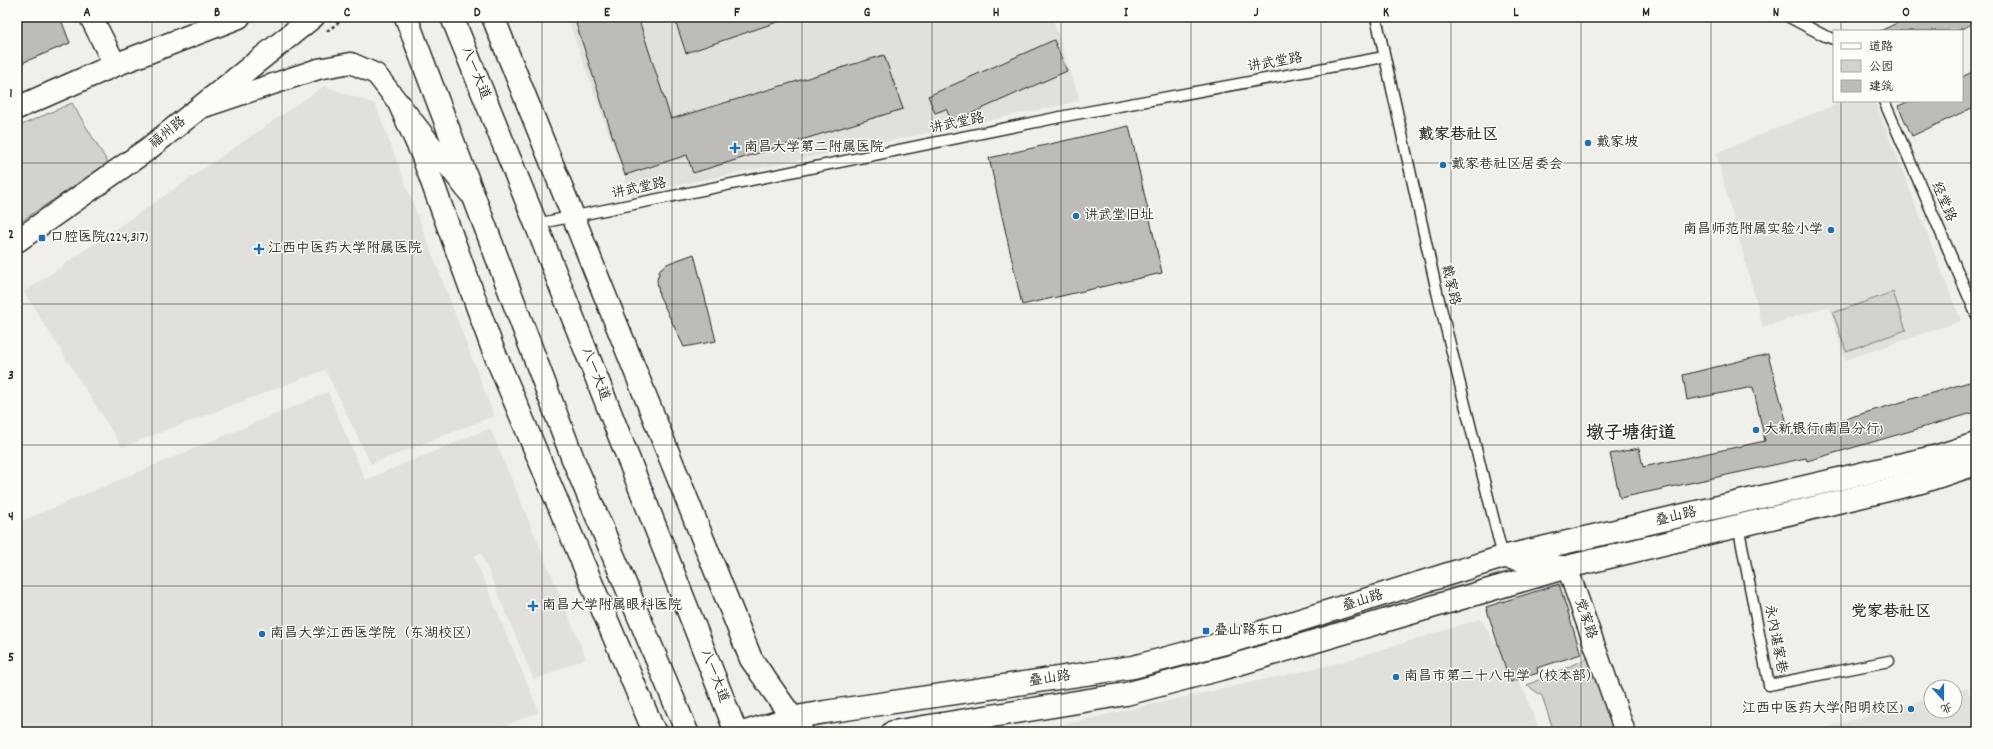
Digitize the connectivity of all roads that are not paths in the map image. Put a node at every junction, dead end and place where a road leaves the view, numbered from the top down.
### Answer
1 (91, 17) edge
2 (216, 17) edge
3 (239, 17) edge
4 (313, 17) edge
5 (406, 17) edge
6 (452, 17) edge
7 (493, 17) edge
8 (1376, 17) edge
9 (1789, 17) edge
10 (190, 36) junction
11 (1833, 39) edge
12 (1384, 57) junction
13 (115, 65) junction
14 (1884, 102) edge
15 (400, 105) junction
16 (17, 108) edge
17 (198, 109) junction
18 (477, 203) junction
19 (573, 216) junction
20 (536, 224) junction
21 (17, 241) edge
22 (1976, 314) edge
23 (1976, 444) edge
24 (1976, 464) edge
25 (1738, 525) junction
26 (1503, 557) junction
27 (1567, 567) junction
28 (1889, 661) dead end
29 (796, 725) edge
30 (656, 732) edge
31 (687, 732) edge
32 (736, 732) edge
33 (746, 732) edge
34 (893, 732) edge
35 (1625, 732) edge

1 - 13 main road
2 - 10 main road
3 - 10 main road
4 - 17 main road, 福州路
5 - 18 main road
6 - 20 main road, 八一大道
7 - 19 main road
8 - 12 lane, 戴家路
9 - 11 lane
10 - 13 main road
12 - 19 lane, 讲武堂路
12 - 26 lane, 戴家路
13 - 16 main road
14 - 22 lane, 经堂路
15 - 17 street
15 - 18 street
15 - 30 main road
17 - 21 main road, 福州路
18 - 31 main road
19 - 20 lane, 讲武堂路
19 - 29 main road
20 - 32 main road, 八一大道
23 - 26 main road, 叠山路
24 - 25 main road, 叠山路
25 - 27 main road, 叠山路
25 - 28 lane, 永内谌家巷
26 - 27 street
26 - 29 main road, 叠山路
27 - 34 main road, 叠山路
27 - 35 street, 党家路
29 - 33 main road, 叠山路

